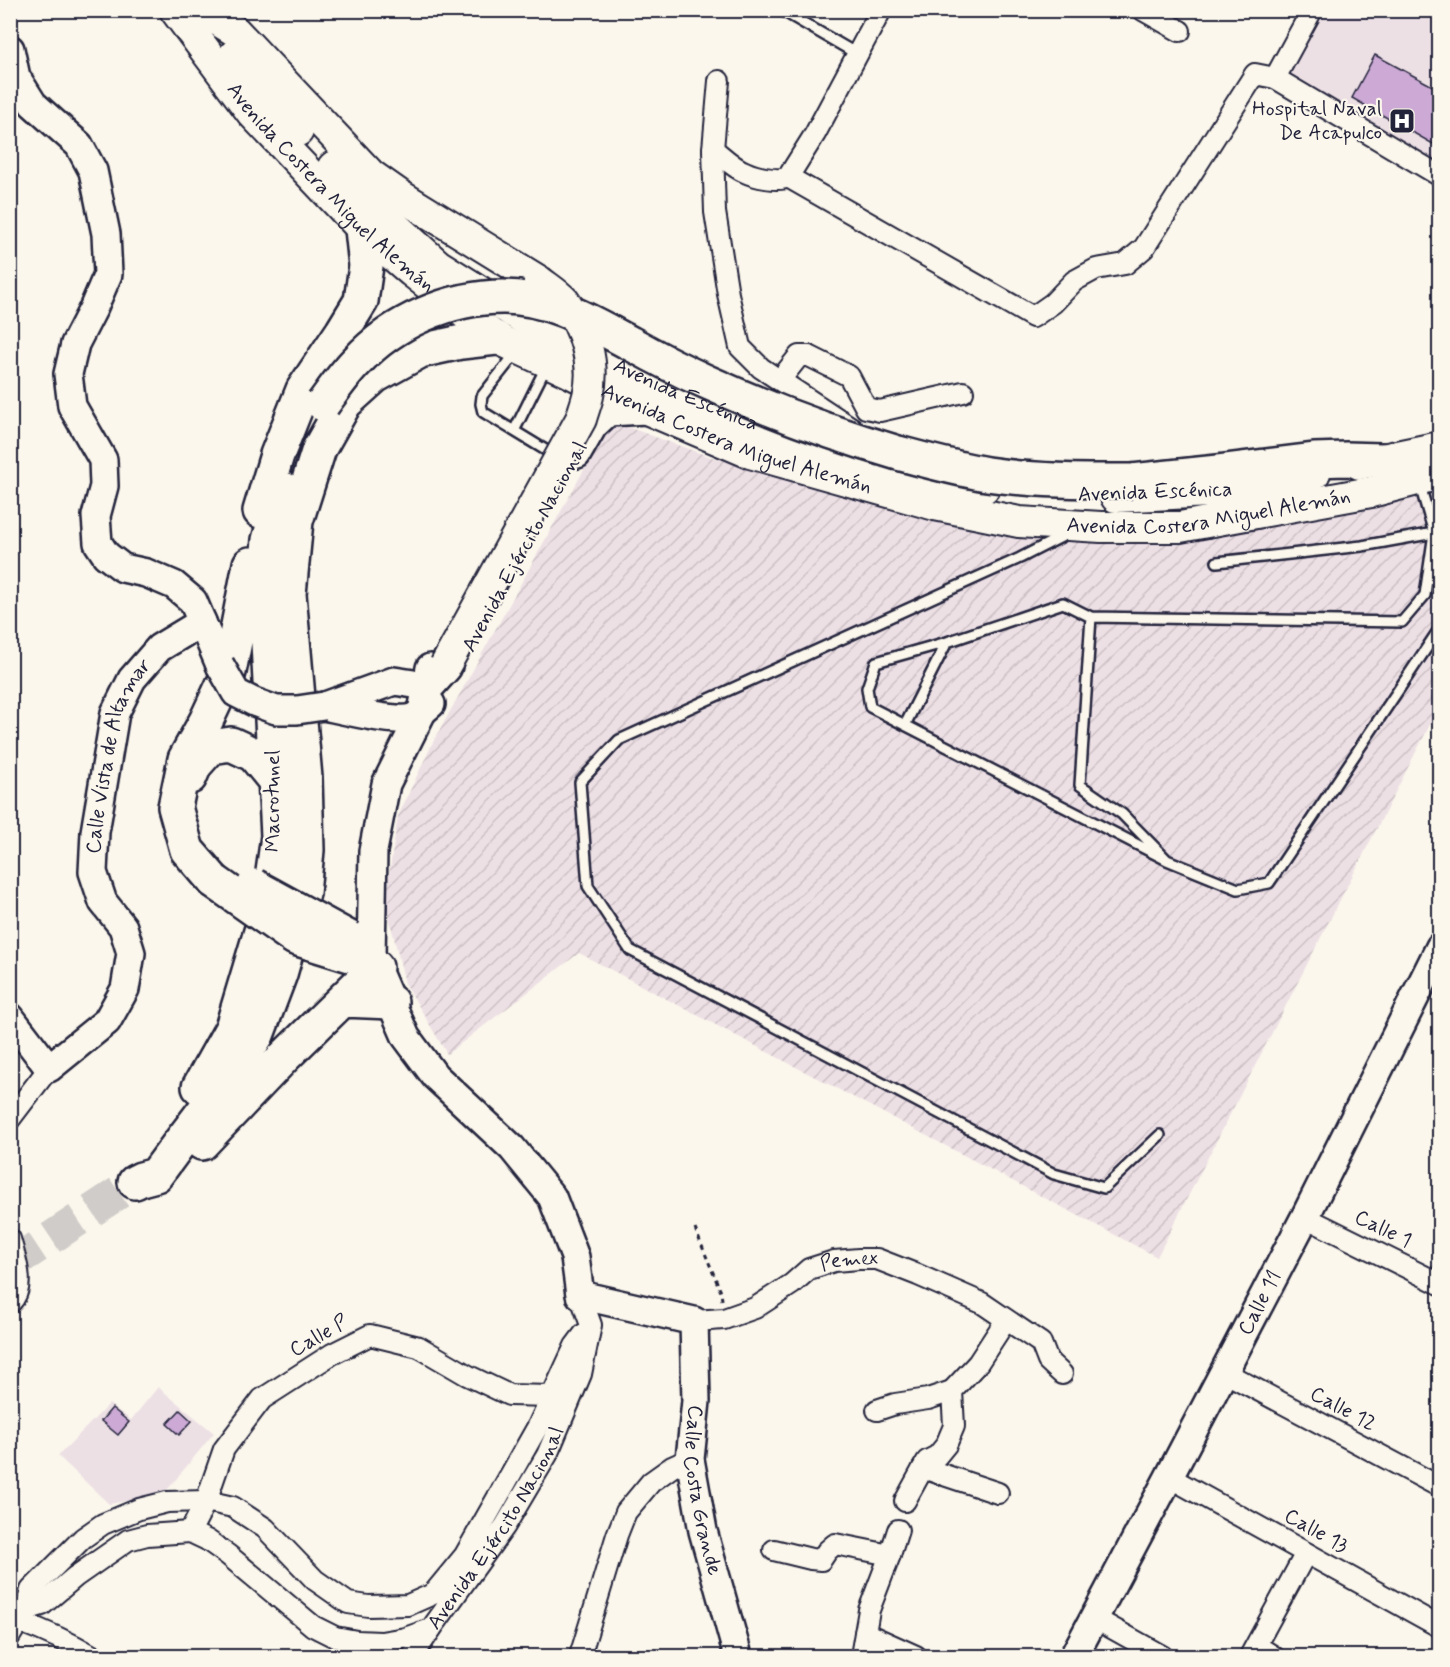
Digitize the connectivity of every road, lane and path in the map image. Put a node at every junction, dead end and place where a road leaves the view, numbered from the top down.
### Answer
1 (175, 10) edge
2 (200, 10) edge
3 (781, 10) edge
4 (881, 10) edge
5 (1143, 10) edge
6 (1312, 10) edge
7 (1180, 31) dead end
8 (10, 49) edge
9 (857, 54) junction
10 (1275, 78) junction
11 (719, 81) dead end
12 (713, 149) junction
13 (1440, 176) edge
14 (788, 177) junction
15 (363, 229) junction
16 (508, 344) junction
17 (559, 367) junction
18 (780, 380) junction
19 (963, 392) dead end
20 (646, 410) junction
21 (514, 431) junction
22 (1440, 447) edge
23 (562, 460) junction
24 (1382, 460) junction
25 (1429, 477) edge
26 (949, 483) junction
27 (1084, 526) junction
28 (264, 528) junction
29 (1434, 533) junction
30 (1217, 562) dead end
31 (255, 592) junction
32 (1091, 617) junction
33 (202, 622) junction
34 (1440, 628) edge
35 (947, 642) junction
36 (431, 688) junction
37 (324, 706) junction
38 (905, 725) junction
39 (276, 782) junction
40 (1167, 860) junction
41 (217, 874) junction
42 (1440, 947) edge
43 (364, 952) junction
44 (343, 1000) junction
45 (391, 1002) junction
46 (10, 1017) edge
47 (49, 1068) junction
48 (10, 1119) edge
49 (1160, 1135) dead end
50 (144, 1179) junction
51 (1305, 1217) junction
52 (695, 1229) dead end
53 (10, 1239) edge
54 (1439, 1283) edge
55 (580, 1295) junction
56 (10, 1303) edge
57 (723, 1319) junction
58 (1006, 1320) junction
59 (694, 1321) junction
60 (591, 1325) junction
61 (1224, 1372) junction
62 (1062, 1374) dead end
63 (952, 1390) junction
64 (552, 1396) junction
65 (877, 1410) dead end
66 (561, 1423) junction
67 (690, 1459) junction
68 (923, 1468) junction
69 (1169, 1477) junction
70 (1440, 1487) edge
71 (998, 1492) dead end
72 (206, 1501) junction
73 (905, 1501) dead end
74 (898, 1530) dead end
75 (190, 1532) junction
76 (774, 1550) dead end
77 (1306, 1553) junction
78 (890, 1556) junction
79 (1094, 1618) junction
80 (18, 1622) edge
81 (1440, 1627) edge
82 (431, 1629) junction
83 (865, 1634) junction
84 (1260, 1653) edge
85 (93, 1656) edge
86 (414, 1656) edge
87 (580, 1656) edge
88 (738, 1656) edge
89 (861, 1656) edge
90 (916, 1656) edge
91 (1074, 1656) edge
92 (1162, 1656) edge

1 - 15 main road, Avenida Costera Miguel Alemán
2 - 26 main road, Avenida Escénica
2 - 36 main road, bridge
3 - 9 lane
4 - 9 street
5 - 7 street
6 - 10 street
8 - 33 street
9 - 14 street
10 - 13 street
10 - 14 street
11 - 12 street
12 - 14 street
12 - 18 street
15 - 16 main road, Avenida Costera Miguel Alemán
15 - 28 highway
16 - 17 main road, Avenida Costera Miguel Alemán
16 - 21 lane
16 - 50 highway
17 - 20 main road, Avenida Costera Miguel Alemán
17 - 21 lane
17 - 23 street, Avenida Ejército Nacional
18 - 19 street
18 - 26 street
20 - 23 street, Avenida Ejército Nacional
20 - 27 main road, Avenida Costera Miguel Alemán
21 - 23 lane
22 - 24 main road, Avenida Escénica
23 - 36 street, Avenida Ejército Nacional
24 - 26 main road, Avenida Escénica
24 - 28 highway, Macrotunel, bridge
25 - 27 main road, Avenida Costera Miguel Alemán
25 - 29 lane
27 - 49 lane
28 - 31 highway, Macrotunel
29 - 30 lane
29 - 32 lane
31 - 39 highway, Macrotunel
31 - 41 highway
32 - 35 lane
32 - 40 lane
33 - 37 street, bridge
33 - 47 street, Calle Vista de Altamar
34 - 40 lane
35 - 38 lane
35 - 38 lane
36 - 37 street
36 - 37 street
36 - 43 street, Avenida Ejército Nacional
38 - 40 lane
39 - 41 highway
39 - 50 highway, Macrotunel
41 - 43 highway, bridge
42 - 51 street, Calle 11
43 - 44 highway
43 - 45 street, Avenida Ejército Nacional
44 - 45 highway
44 - 50 highway
45 - 55 street, Avenida Ejército Nacional
46 - 47 street
47 - 48 street, Calle Vista de Altamar
51 - 54 street, Calle 1
51 - 61 street, Calle 11
52 - 57 path
53 - 56 street
55 - 59 street, Pemex
55 - 60 street, Avenida Ejército Nacional
57 - 58 street, Pemex
57 - 59 street, Pemex
58 - 62 street, Pemex
58 - 63 street
59 - 67 street, Calle Costa Grande
60 - 64 street, Avenida Ejército Nacional
60 - 66 street, Avenida Ejército Nacional
61 - 69 street, Calle 11
61 - 70 street, Calle 12
63 - 65 street
63 - 68 street
64 - 66 street
64 - 72 street, Calle P
64 - 72 street, Avenida Ejército Nacional
66 - 82 street, Avenida Ejército Nacional
67 - 87 street
67 - 88 street, Calle Costa Grande
68 - 71 street
68 - 73 street
69 - 77 street, Calle 13
69 - 79 street, Calle 11
72 - 75 street, Calle P
72 - 80 street, Avenida Ejército Nacional
74 - 78 street
75 - 80 street
75 - 82 street, Avenida Ejército Nacional
76 - 78 street
77 - 81 street, Calle 13
77 - 84 street
78 - 83 street
79 - 91 street, Calle 11
79 - 92 street
80 - 85 street
82 - 86 street
83 - 89 street
83 - 90 street

